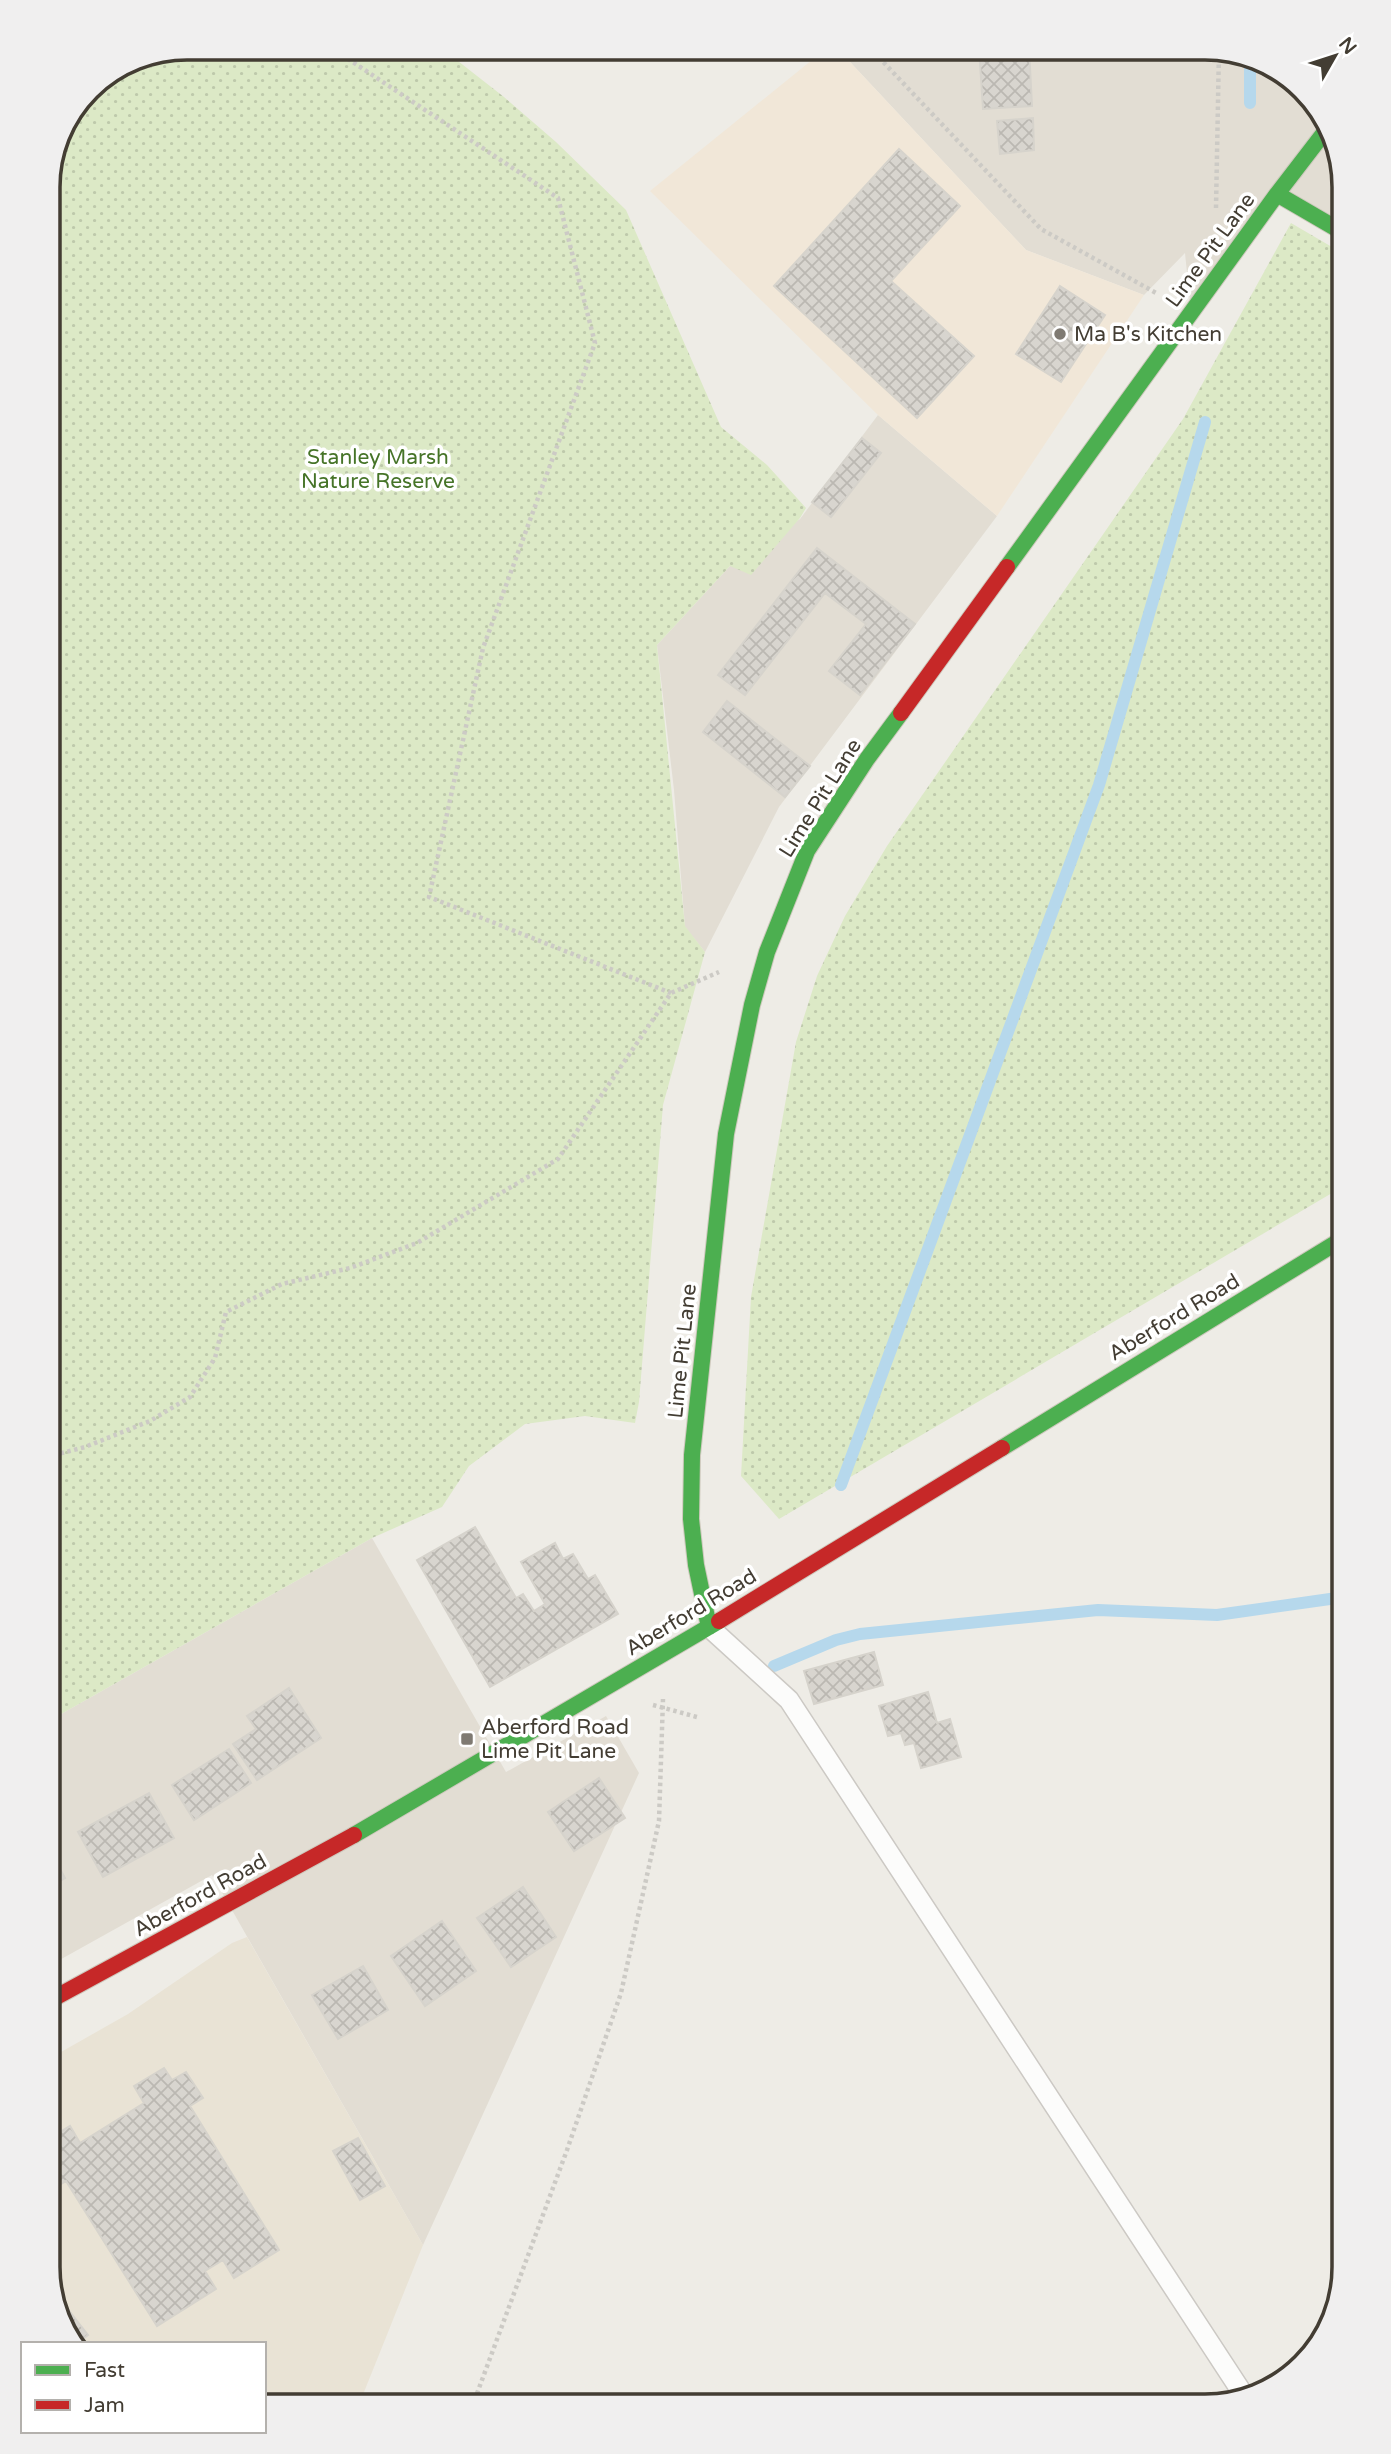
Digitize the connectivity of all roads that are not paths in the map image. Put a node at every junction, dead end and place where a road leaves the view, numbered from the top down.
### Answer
1 (1321, 136) edge
2 (1277, 194) junction
3 (1332, 226) edge
4 (1332, 1245) edge
5 (709, 1627) junction
6 (60, 1995) edge
7 (1240, 2389) edge

1 - 2 street, Lime Pit Lane
2 - 3 street
2 - 5 street, Lime Pit Lane
4 - 5 street, Aberford Road
5 - 6 street, Aberford Road
5 - 7 lane

